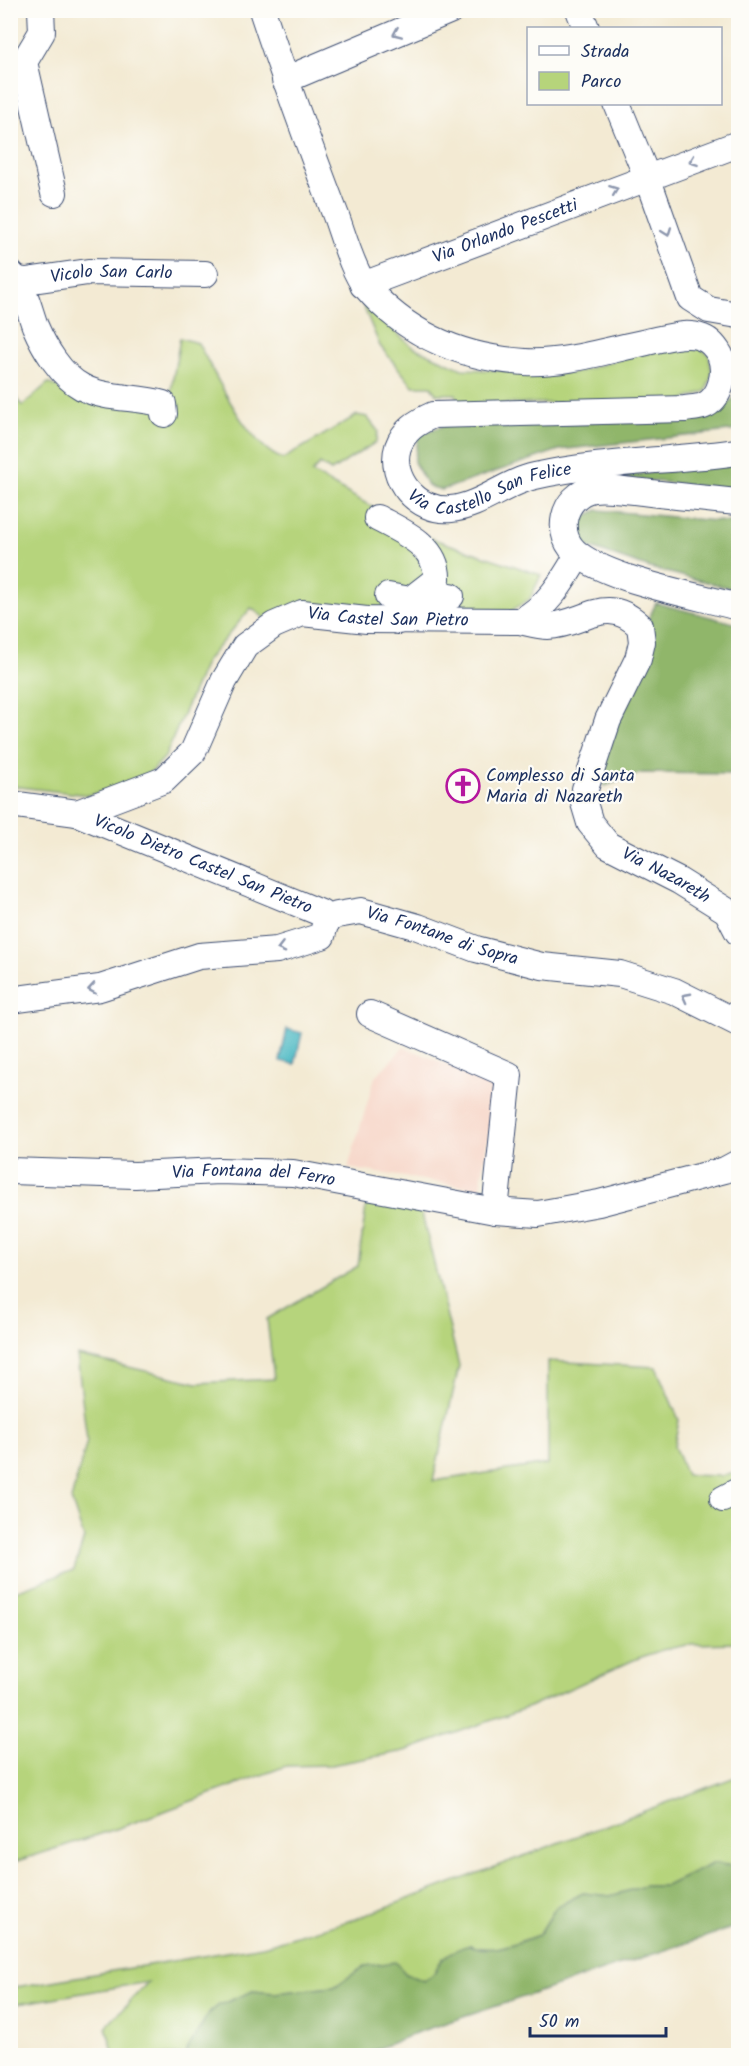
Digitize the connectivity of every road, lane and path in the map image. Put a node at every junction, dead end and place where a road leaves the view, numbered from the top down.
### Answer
1 (41, 10) edge
2 (262, 10) edge
3 (451, 10) edge
4 (579, 10) edge
5 (586, 27) edge
6 (285, 80) junction
7 (617, 105) edge
8 (738, 144) edge
9 (647, 177) junction
10 (54, 193) dead end
11 (205, 274) dead end
12 (15, 276) edge
13 (363, 285) junction
14 (738, 315) edge
15 (730, 365) edge
16 (164, 414) dead end
17 (738, 452) edge
18 (738, 502) edge
19 (377, 518) dead end
20 (578, 555) junction
21 (451, 596) dead end
22 (399, 606) junction
23 (738, 607) edge
24 (520, 621) junction
25 (10, 804) edge
26 (77, 813) junction
27 (590, 824) joint
28 (326, 921) junction
29 (738, 932) edge
30 (10, 1000) edge
31 (370, 1014) dead end
32 (738, 1023) edge
33 (738, 1163) edge
34 (10, 1171) edge
35 (495, 1211) junction

1 - 10 street
2 - 6 street, Via Castello San Felice
3 -> 6 street
4 - 5 street
6 - 13 street, Via Castello San Felice
7 - 9 street
8 -> 9 street, Via Orlando Pescetti
13 -> 9 street, Via Orlando Pescetti
9 -> 14 street
11 - 12 street, Vicolo San Carlo
12 - 16 street
13 - 15 street, Via Castello San Felice
15 - 17 street, Via Castello San Felice
18 - 20 street, Via Castello San Felice
19 - 22 street
20 - 23 street, Via Castello San Felice
20 - 24 street
21 - 22 street
22 - 24 street, Via Castel San Pietro
22 - 26 street, Via Castel San Pietro
24 - 27 street, Via Castel San Pietro
25 - 26 street, Via Castel San Pietro
26 - 28 street, Vicolo Dietro Castel San Pietro
27 - 29 street, Via Nazareth
28 -> 30 street, Via Fontane di Sopra
32 -> 28 street, Via Fontane di Sopra
31 - 35 street
33 - 35 street, Via Fontana del Ferro
34 - 35 street, Via Fontana del Ferro

